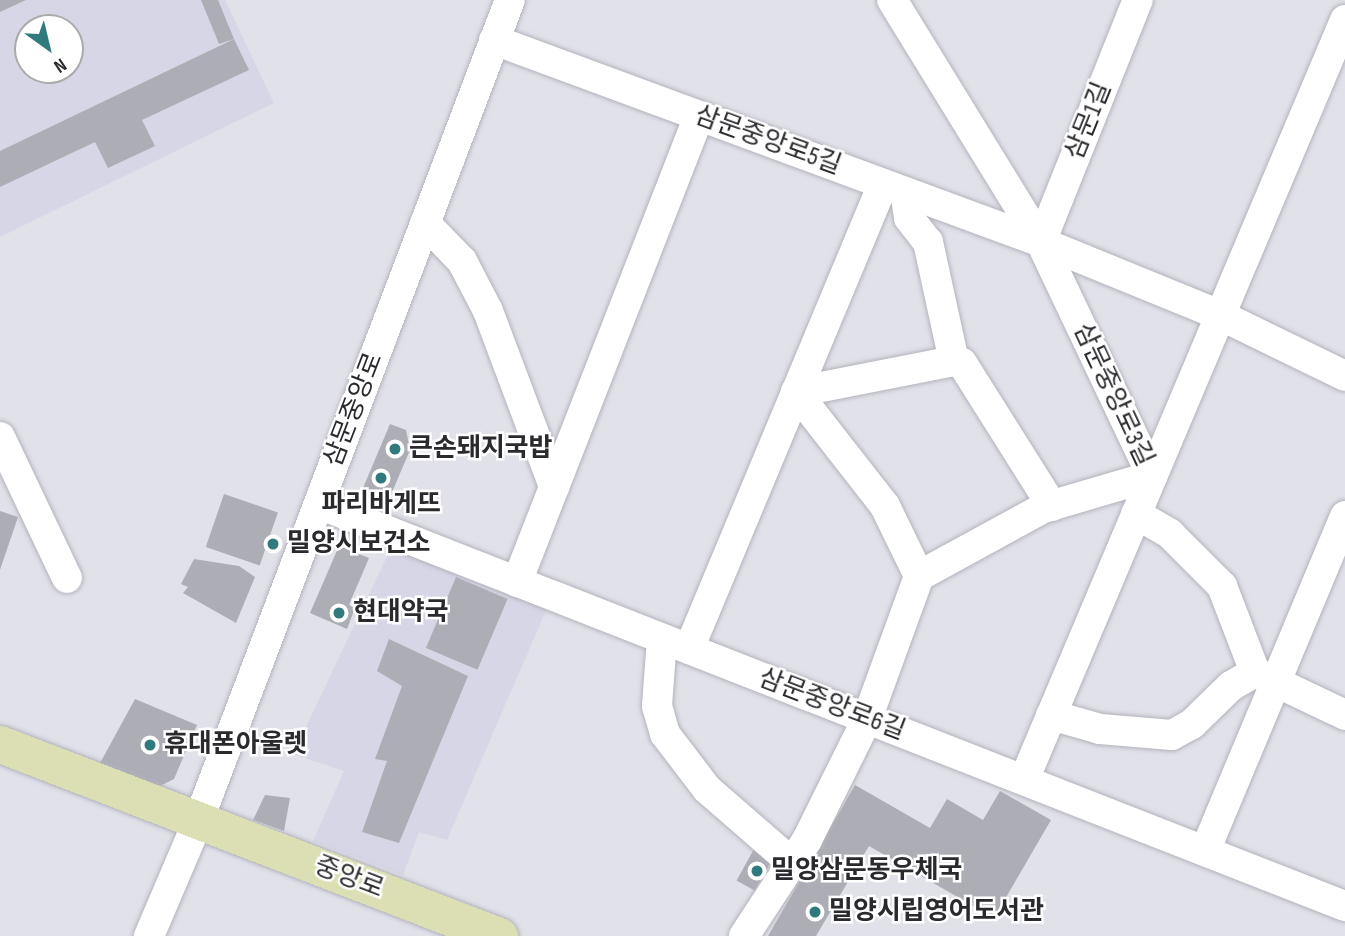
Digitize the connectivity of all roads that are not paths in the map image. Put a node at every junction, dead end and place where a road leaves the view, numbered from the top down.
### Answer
1 (510, 0) edge
2 (892, 0) edge
3 (1138, 0) edge
4 (1345, 20) edge
5 (495, 40) junction
6 (699, 116) junction
7 (894, 188) junction
8 (425, 223) junction
9 (1041, 243) junction
10 (1220, 315) junction
11 (954, 361) junction
12 (1345, 376) edge
13 (796, 392) junction
14 (0, 437) edge
15 (1152, 476) junction
16 (554, 486) junction
17 (318, 504) junction
18 (1052, 506) junction
19 (1136, 514) junction
20 (1345, 516) edge
21 (919, 576) junction
22 (67, 578) dead end
23 (517, 582) junction
24 (676, 644) junction
25 (1265, 677) junction
26 (1344, 710) edge
27 (1051, 715) junction
28 (867, 719) junction
29 (0, 744) edge
30 (1024, 780) junction
31 (199, 819) junction
32 (1205, 851) junction
33 (792, 863) junction
34 (1345, 906) edge
35 (458, 929) edge
36 (149, 936) edge
37 (499, 936) edge
38 (744, 936) edge

1 - 5 street, 삼문중앙로
2 - 9 street, 삼문중앙로3길
3 - 9 street, 삼문1길
4 - 10 street
5 - 6 street, 삼문중앙로5길
5 - 8 street, 삼문중앙로
6 - 7 street, 삼문중앙로5길
6 - 16 street
7 - 9 street, 삼문중앙로5길
7 - 11 street
7 - 13 street
8 - 16 street
8 - 17 street, 삼문중앙로
9 - 10 street, 삼문중앙로5길
9 - 15 street, 삼문중앙로3길
10 - 12 street, 삼문중앙로5길
10 - 15 street
11 - 13 street
11 - 18 street
13 - 21 street
13 - 24 street
14 - 22 street
15 - 18 street, 삼문중앙로3길
15 - 19 street
16 - 23 street
17 - 23 street, 삼문중앙로6길
17 - 31 street, 삼문중앙로
18 - 21 street, 삼문중앙로3길
19 - 25 street
19 - 27 street
20 - 25 street
21 - 28 street
23 - 24 street, 삼문중앙로6길
24 - 28 street, 삼문중앙로6길
24 - 33 street
25 - 26 street
25 - 27 street
25 - 32 street
27 - 30 street
28 - 30 street, 삼문중앙로6길
28 - 33 street
29 - 31 main road, 중앙로
30 - 32 street, 삼문중앙로6길
31 - 35 main road, 중앙로
31 - 36 street, 삼문중앙로
32 - 34 street, 삼문중앙로6길
33 - 38 street
35 - 37 main road, 중앙로

